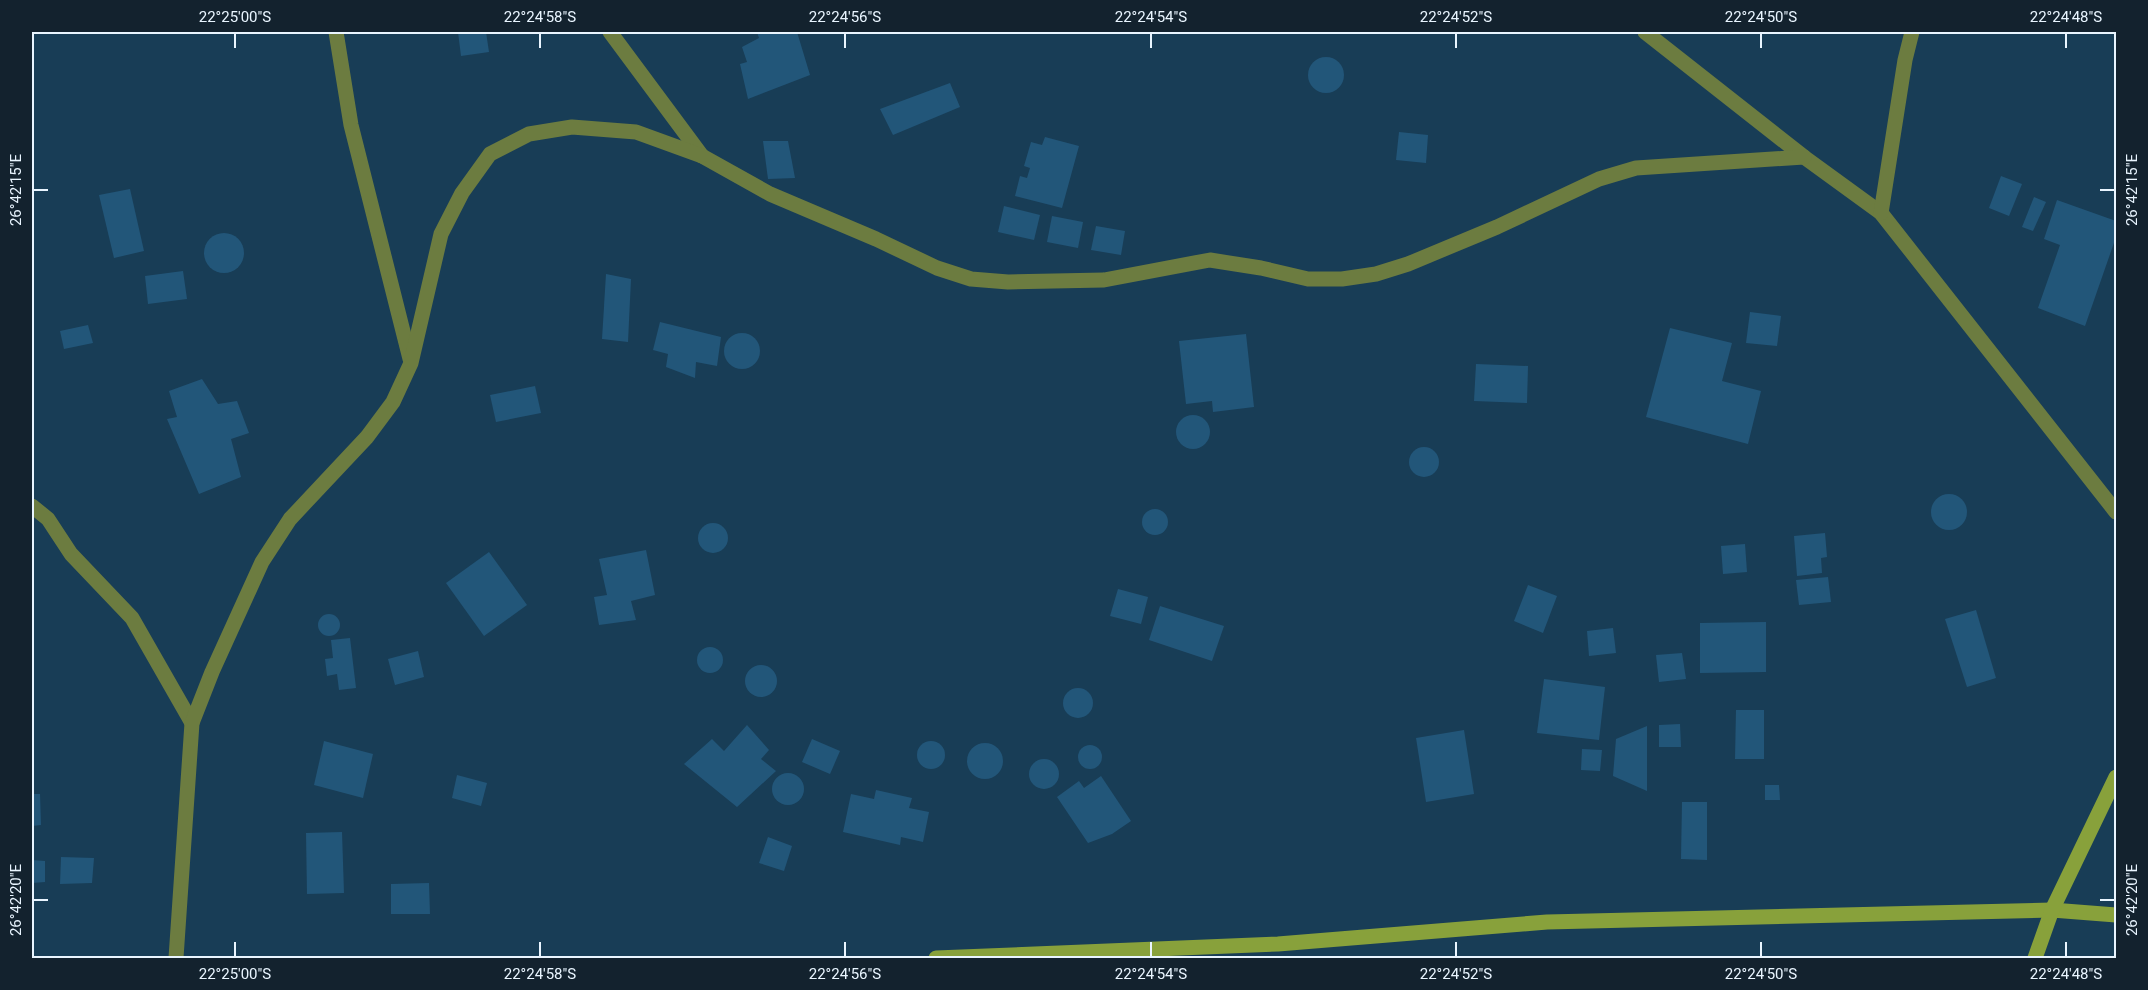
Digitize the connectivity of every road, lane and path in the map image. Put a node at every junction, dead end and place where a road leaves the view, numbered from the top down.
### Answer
1 (336, 32) edge
2 (610, 32) edge
3 (1645, 32) edge
4 (1912, 32) edge
5 (702, 156) junction
6 (1804, 157) junction
7 (1881, 213) junction
8 (411, 363) junction
9 (32, 506) edge
10 (2116, 512) edge
11 (192, 723) junction
12 (2116, 777) edge
13 (2052, 910) junction
14 (2116, 915) edge
15 (1039, 956) edge
16 (176, 958) edge
17 (936, 958) edge
18 (2036, 958) edge

1 - 8 street
2 - 5 street
3 - 6 street
4 - 7 street
5 - 6 street
5 - 8 street
6 - 7 street
7 - 10 street
8 - 11 street
9 - 11 street
11 - 16 street
12 - 13 street
13 - 14 street
13 - 15 street
13 - 18 street
15 - 17 street

